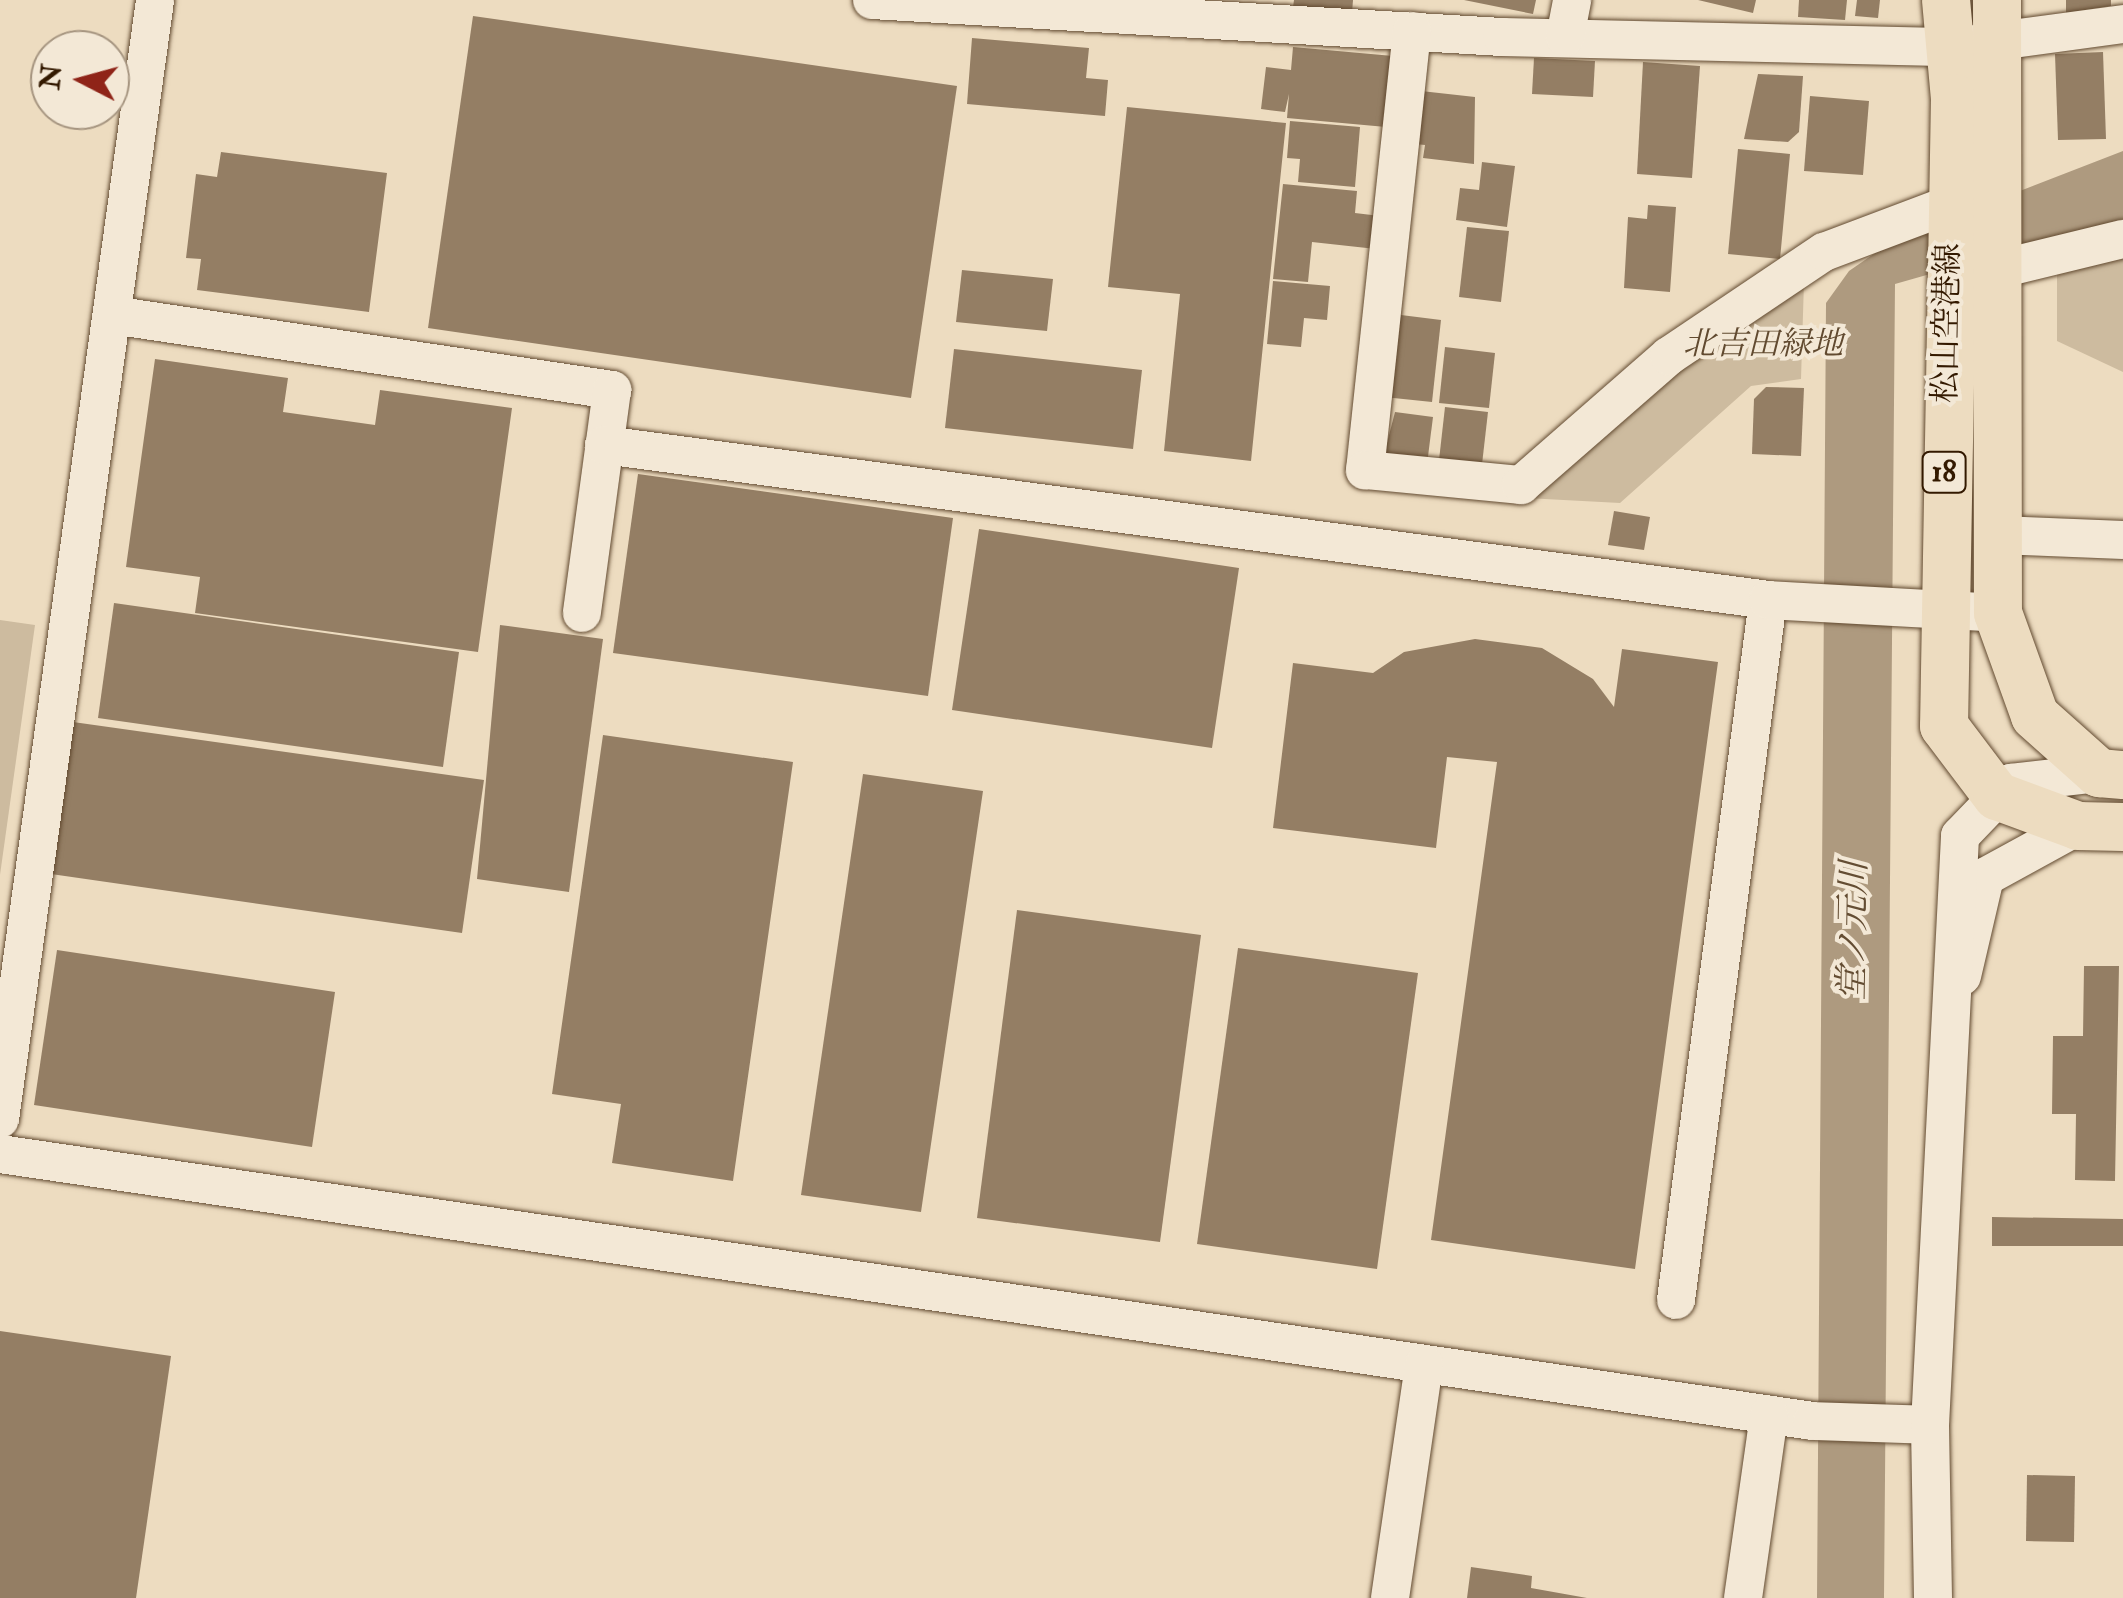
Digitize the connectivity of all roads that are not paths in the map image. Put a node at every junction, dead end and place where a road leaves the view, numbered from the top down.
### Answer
1 (155, 0) edge
2 (872, 0) edge
3 (1572, 0) edge
4 (1946, 0) edge
5 (1280, 12) edge
6 (2000, 21) edge
7 (2123, 24) edge
8 (1412, 31) junction
9 (1565, 38) junction
10 (1953, 48) junction
11 (1950, 204) junction
12 (2123, 239) edge
13 (2000, 268) junction
14 (1947, 282) junction
15 (112, 315) junction
16 (604, 445) junction
17 (1999, 535) junction
18 (2123, 540) edge
19 (1768, 600) junction
20 (1941, 610) junction
21 (582, 612) dead end
22 (1998, 613) junction
23 (2111, 774) edge
24 (1997, 796) junction
25 (2101, 826) edge
26 (1947, 1031) junction
27 (0, 1119) edge
28 (0, 1154) edge
29 (1676, 1300) dead end
30 (1424, 1364) junction
31 (1770, 1415) junction
32 (1930, 1426) junction
33 (1390, 1598) edge
34 (1743, 1598) edge
35 (1933, 1598) edge

1 - 15 street
2 - 5 street
3 - 9 street
4 - 10 main road, 松山空港線 / 18
5 - 8 street
6 - 7 street
6 - 10 street
6 - 13 main road, 松山空港線 / 18
8 - 9 street
8 - 11 street
9 - 10 street
10 - 11 main road, 松山空港線 / 18
11 - 14 main road, 松山空港線 / 18
12 - 13 street
13 - 14 street
13 - 17 main road, 松山空港線 / 18
14 - 20 main road, 松山空港線 / 18
15 - 16 street
15 - 27 street
16 - 19 street
16 - 21 street
17 - 18 street
17 - 22 main road, 松山空港線 / 18
19 - 20 street
19 - 29 street
20 - 22 street
20 - 24 main road, 松山空港線 / 18
22 - 23 main road, 松山空港線 / 18
23 - 24 street
24 - 25 main road
24 - 26 street
25 - 26 street
26 - 32 street
28 - 30 street
30 - 31 street
30 - 33 street
31 - 32 street
31 - 34 street
32 - 35 street

